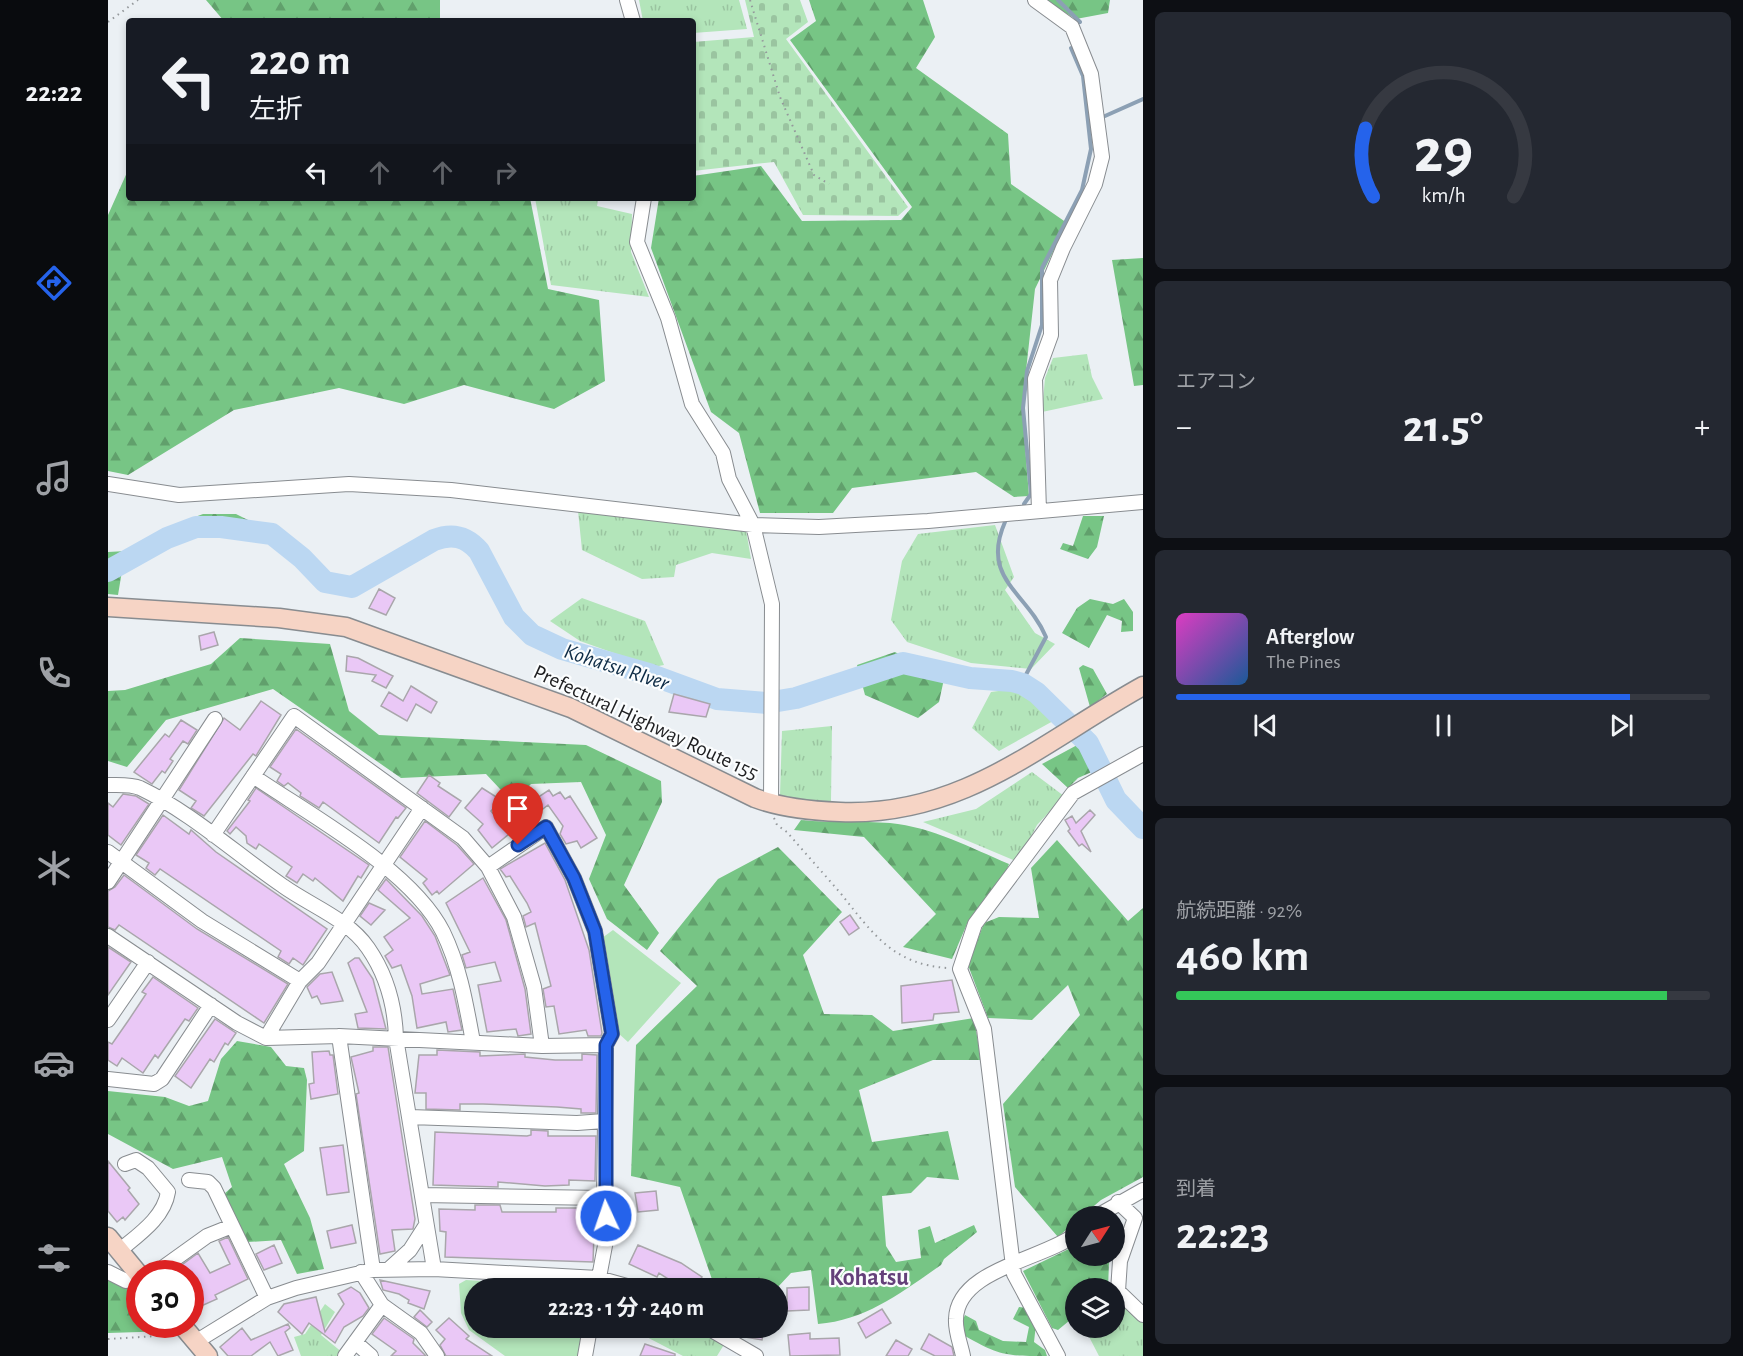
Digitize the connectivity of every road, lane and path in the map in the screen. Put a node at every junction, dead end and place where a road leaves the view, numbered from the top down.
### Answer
1 (138, 0) edge
2 (627, 0) edge
3 (750, 0) edge
4 (1035, 0) edge
5 (632, 18) edge
6 (108, 22) edge
7 (829, 184) dead end
8 (644, 201) edge
9 (108, 484) edge
10 (1143, 502) edge
11 (1039, 511) junction
12 (753, 525) junction
13 (108, 607) edge
14 (1143, 686) edge
15 (215, 719) dead end
16 (1143, 754) edge
17 (253, 776) junction
18 (108, 785) edge
19 (164, 802) junction
20 (771, 804) junction
21 (422, 807) junction
22 (213, 835) junction
23 (108, 852) edge
24 (122, 862) junction
25 (384, 865) junction
26 (488, 867) junction
27 (108, 882) edge
28 (344, 924) junction
29 (108, 936) edge
30 (148, 962) junction
31 (960, 969) junction
32 (300, 981) junction
33 (211, 1005) junction
34 (108, 1020) edge
35 (339, 1036) junction
36 (266, 1038) junction
37 (396, 1038) junction
38 (473, 1042) junction
39 (606, 1045) junction
40 (542, 1046) junction
41 (108, 1079) edge
42 (410, 1117) junction
43 (604, 1121) junction
44 (125, 1164) dead end
45 (189, 1180) dead end
46 (1143, 1190) edge
47 (422, 1195) junction
48 (604, 1198) junction
49 (1118, 1202) junction
50 (1112, 1206) edge
51 (426, 1225) junction
52 (232, 1227) junction
53 (1065, 1242) edge
54 (113, 1244) edge
55 (126, 1260) edge
56 (174, 1260) edge
57 (1013, 1265) junction
58 (389, 1269) junction
59 (434, 1269) junction
60 (367, 1271) junction
61 (108, 1272) edge
62 (539, 1278) edge
63 (598, 1278) edge
64 (126, 1281) edge
65 (267, 1298) junction
66 (382, 1305) junction
67 (1143, 1315) edge
68 (126, 1338) edge
69 (194, 1338) edge
70 (588, 1338) edge
71 (725, 1338) edge
72 (108, 1339) edge
73 (197, 1341) junction
74 (355, 1342) junction
75 (208, 1356) edge
76 (345, 1356) edge
77 (371, 1356) edge
78 (437, 1356) edge
79 (585, 1356) edge
80 (756, 1356) edge
81 (963, 1356) edge
82 (1058, 1356) edge

1 - 6 path
2 - 5 street
3 - 7 path
4 - 11 street
8 - 12 street
9 - 12 street
10 - 11 street
11 - 12 street
12 - 20 street
13 - 20 main road, Prefectural Highway Route 155
14 - 20 main road, Prefectural Highway Route 155
15 - 19 street
16 - 31 street
17 - 21 street
17 - 22 street
17 - 25 street
18 - 19 street
19 - 22 street
19 - 24 street
20 - 31 path
21 - 25 street
21 - 26 street
22 - 28 street
23 - 24 street
24 - 27 street
24 - 32 street
25 - 28 street
25 - 38 street
26 - 39 street
26 - 40 street
28 - 32 street
28 - 37 street
29 - 30 street
30 - 33 street
30 - 34 street
31 - 57 street
32 - 36 street
33 - 36 street
33 - 41 street
35 - 36 street
35 - 37 street
35 - 60 street
37 - 38 street
37 - 42 street
38 - 40 street
39 - 40 street
39 - 43 street
42 - 43 street
42 - 47 street
43 - 48 street
44 - 54 street
45 - 52 street
46 - 49 street
47 - 48 street
47 - 51 street
48 - 63 street
49 - 50 street
49 - 67 street
51 - 58 street
51 - 59 street
52 - 56 street
52 - 65 street
53 - 57 street
54 - 55 main road
57 - 81 street
57 - 82 street
58 - 59 street
58 - 60 street
59 - 62 street
60 - 65 street
60 - 66 street
61 - 64 street
65 - 73 street
66 - 74 street
66 - 78 street
68 - 72 path
69 - 73 main road
70 - 79 street
71 - 80 street
73 - 75 main road
74 - 76 street
74 - 77 street

